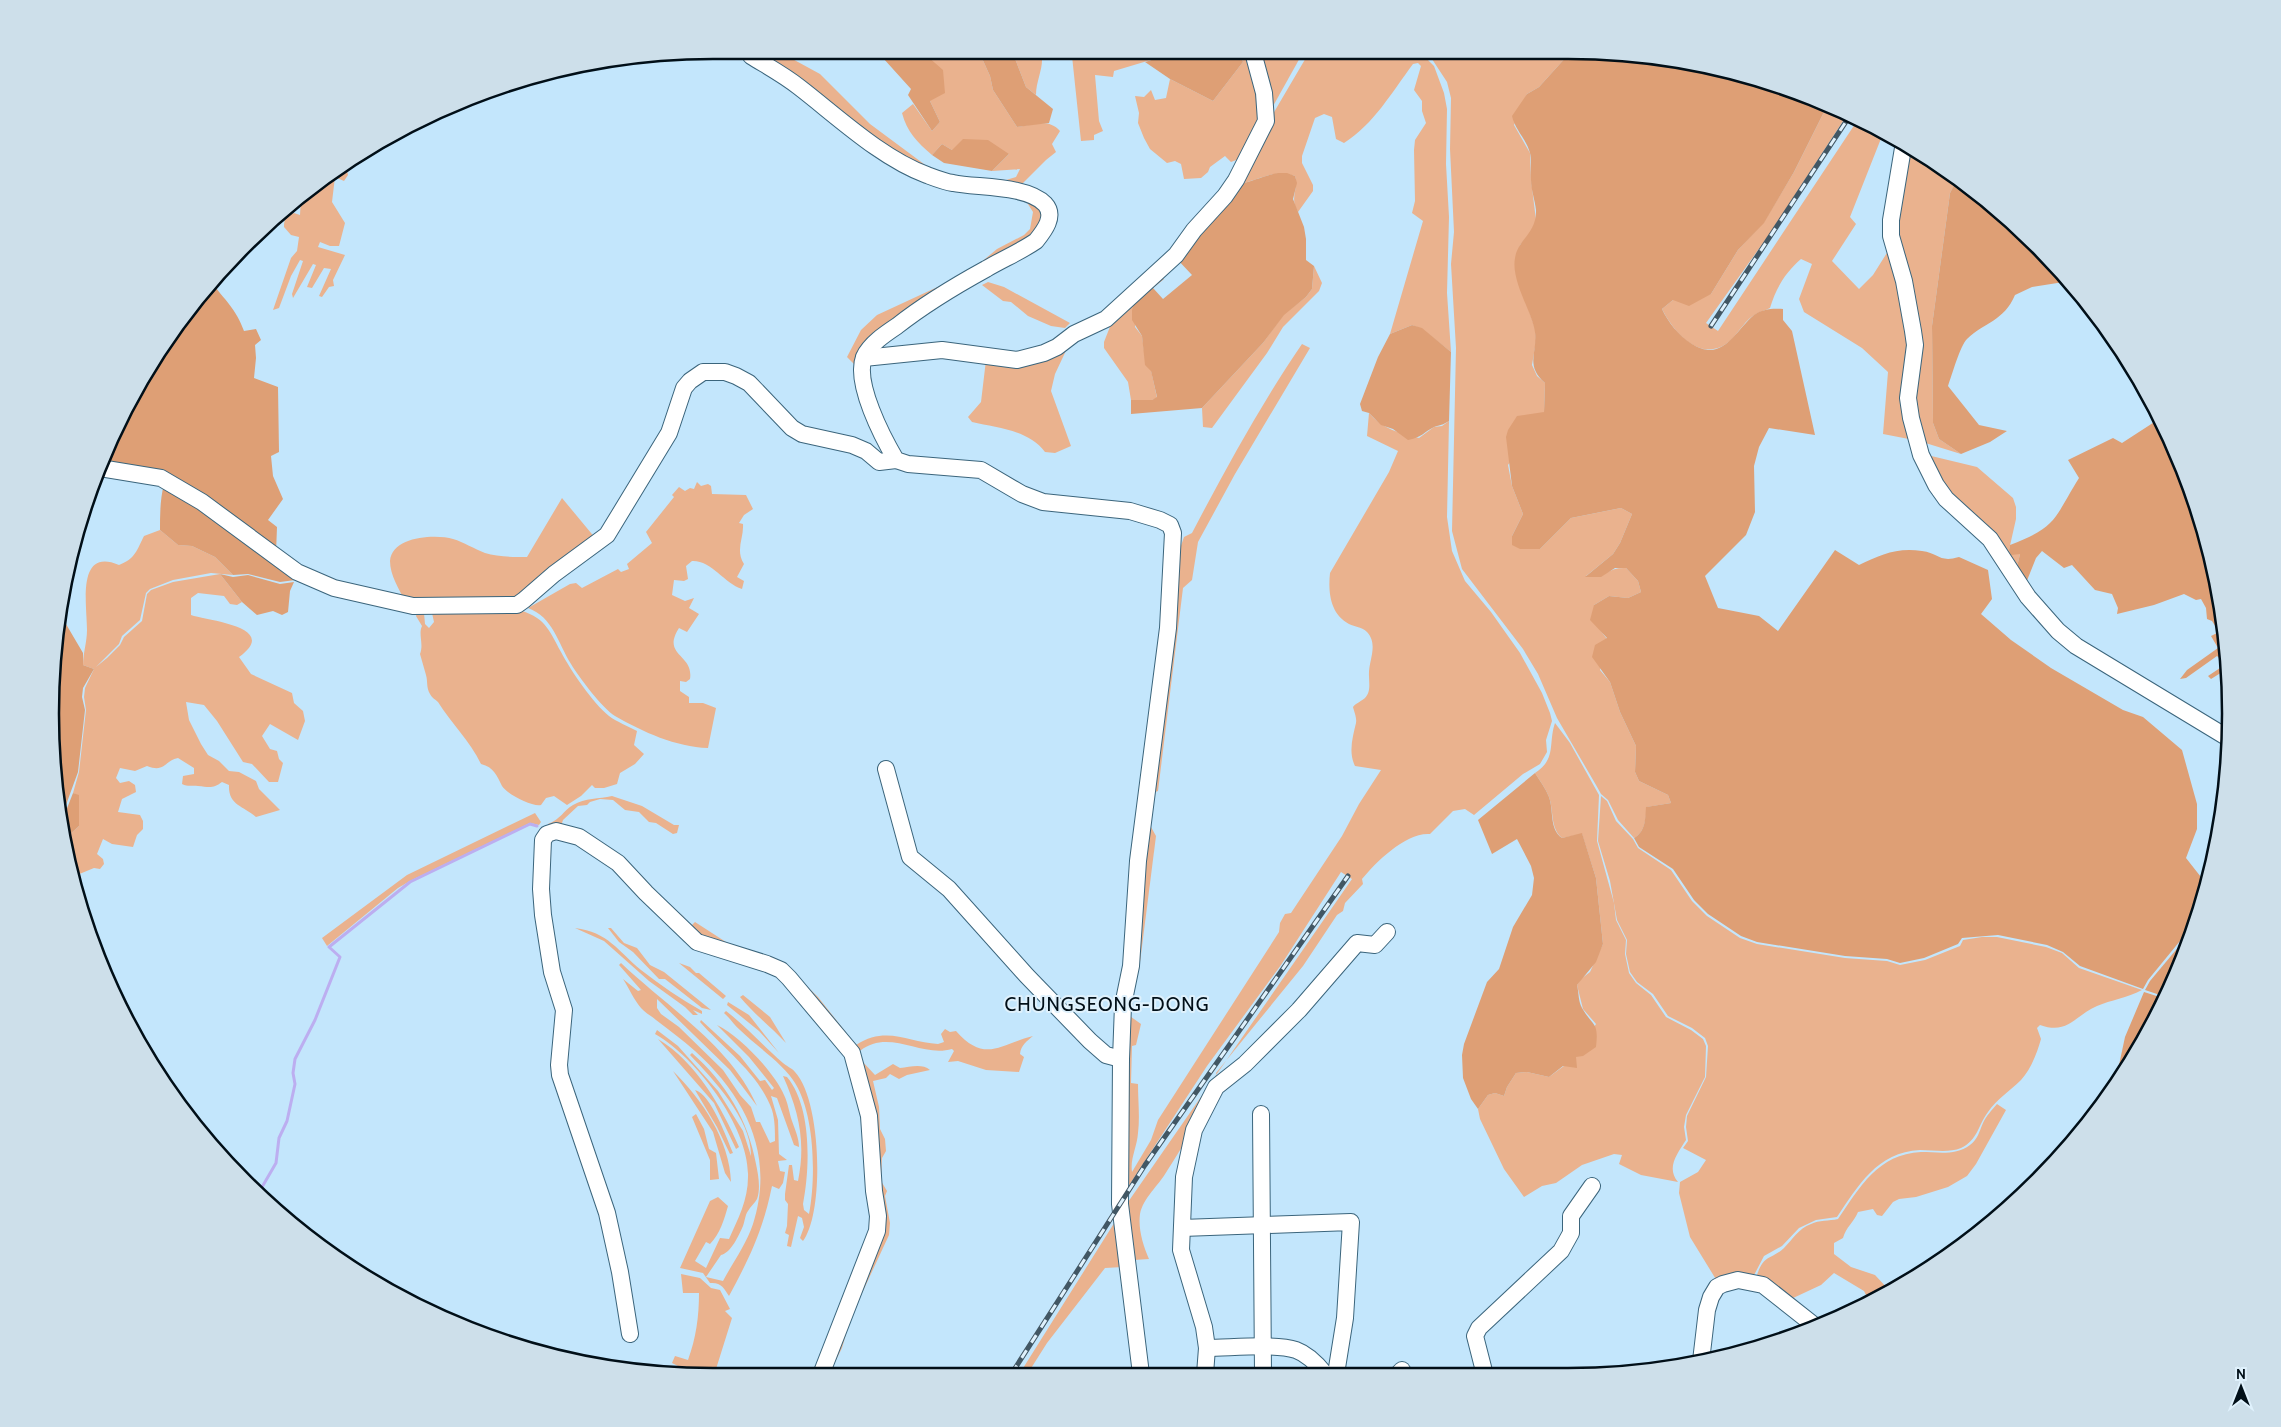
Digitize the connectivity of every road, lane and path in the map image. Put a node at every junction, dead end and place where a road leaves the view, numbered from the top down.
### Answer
1 (756, 59) edge
2 (1255, 59) edge
3 (1903, 151) edge
4 (864, 358) junction
5 (896, 460) junction
6 (107, 469) edge
7 (2222, 734) edge
8 (886, 769) dead end
9 (1387, 932) dead end
10 (1121, 1059) junction
11 (1261, 1114) dead end
12 (1592, 1186) dead end
13 (1262, 1226) junction
14 (1182, 1228) junction
15 (1809, 1322) edge
16 (630, 1334) dead end
17 (1264, 1347) junction
18 (1207, 1348) junction
19 (1702, 1354) edge
20 (1305, 1356) junction
21 (824, 1368) edge
22 (1140, 1368) edge
23 (1205, 1368) edge
24 (1263, 1368) edge
25 (1305, 1368) edge
26 (1321, 1368) edge
27 (1337, 1368) edge
28 (1483, 1368) edge

1 - 4 street
2 - 4 street
3 - 7 street
4 - 5 street
5 - 6 street
5 - 10 street
8 - 10 street
9 - 14 street
10 - 22 street
11 - 13 street
12 - 28 street
13 - 14 street
13 - 17 street
13 - 27 street
14 - 18 street
15 - 19 street
16 - 21 street
17 - 18 street
17 - 20 street
17 - 24 street
18 - 23 street
20 - 25 street
20 - 26 street

